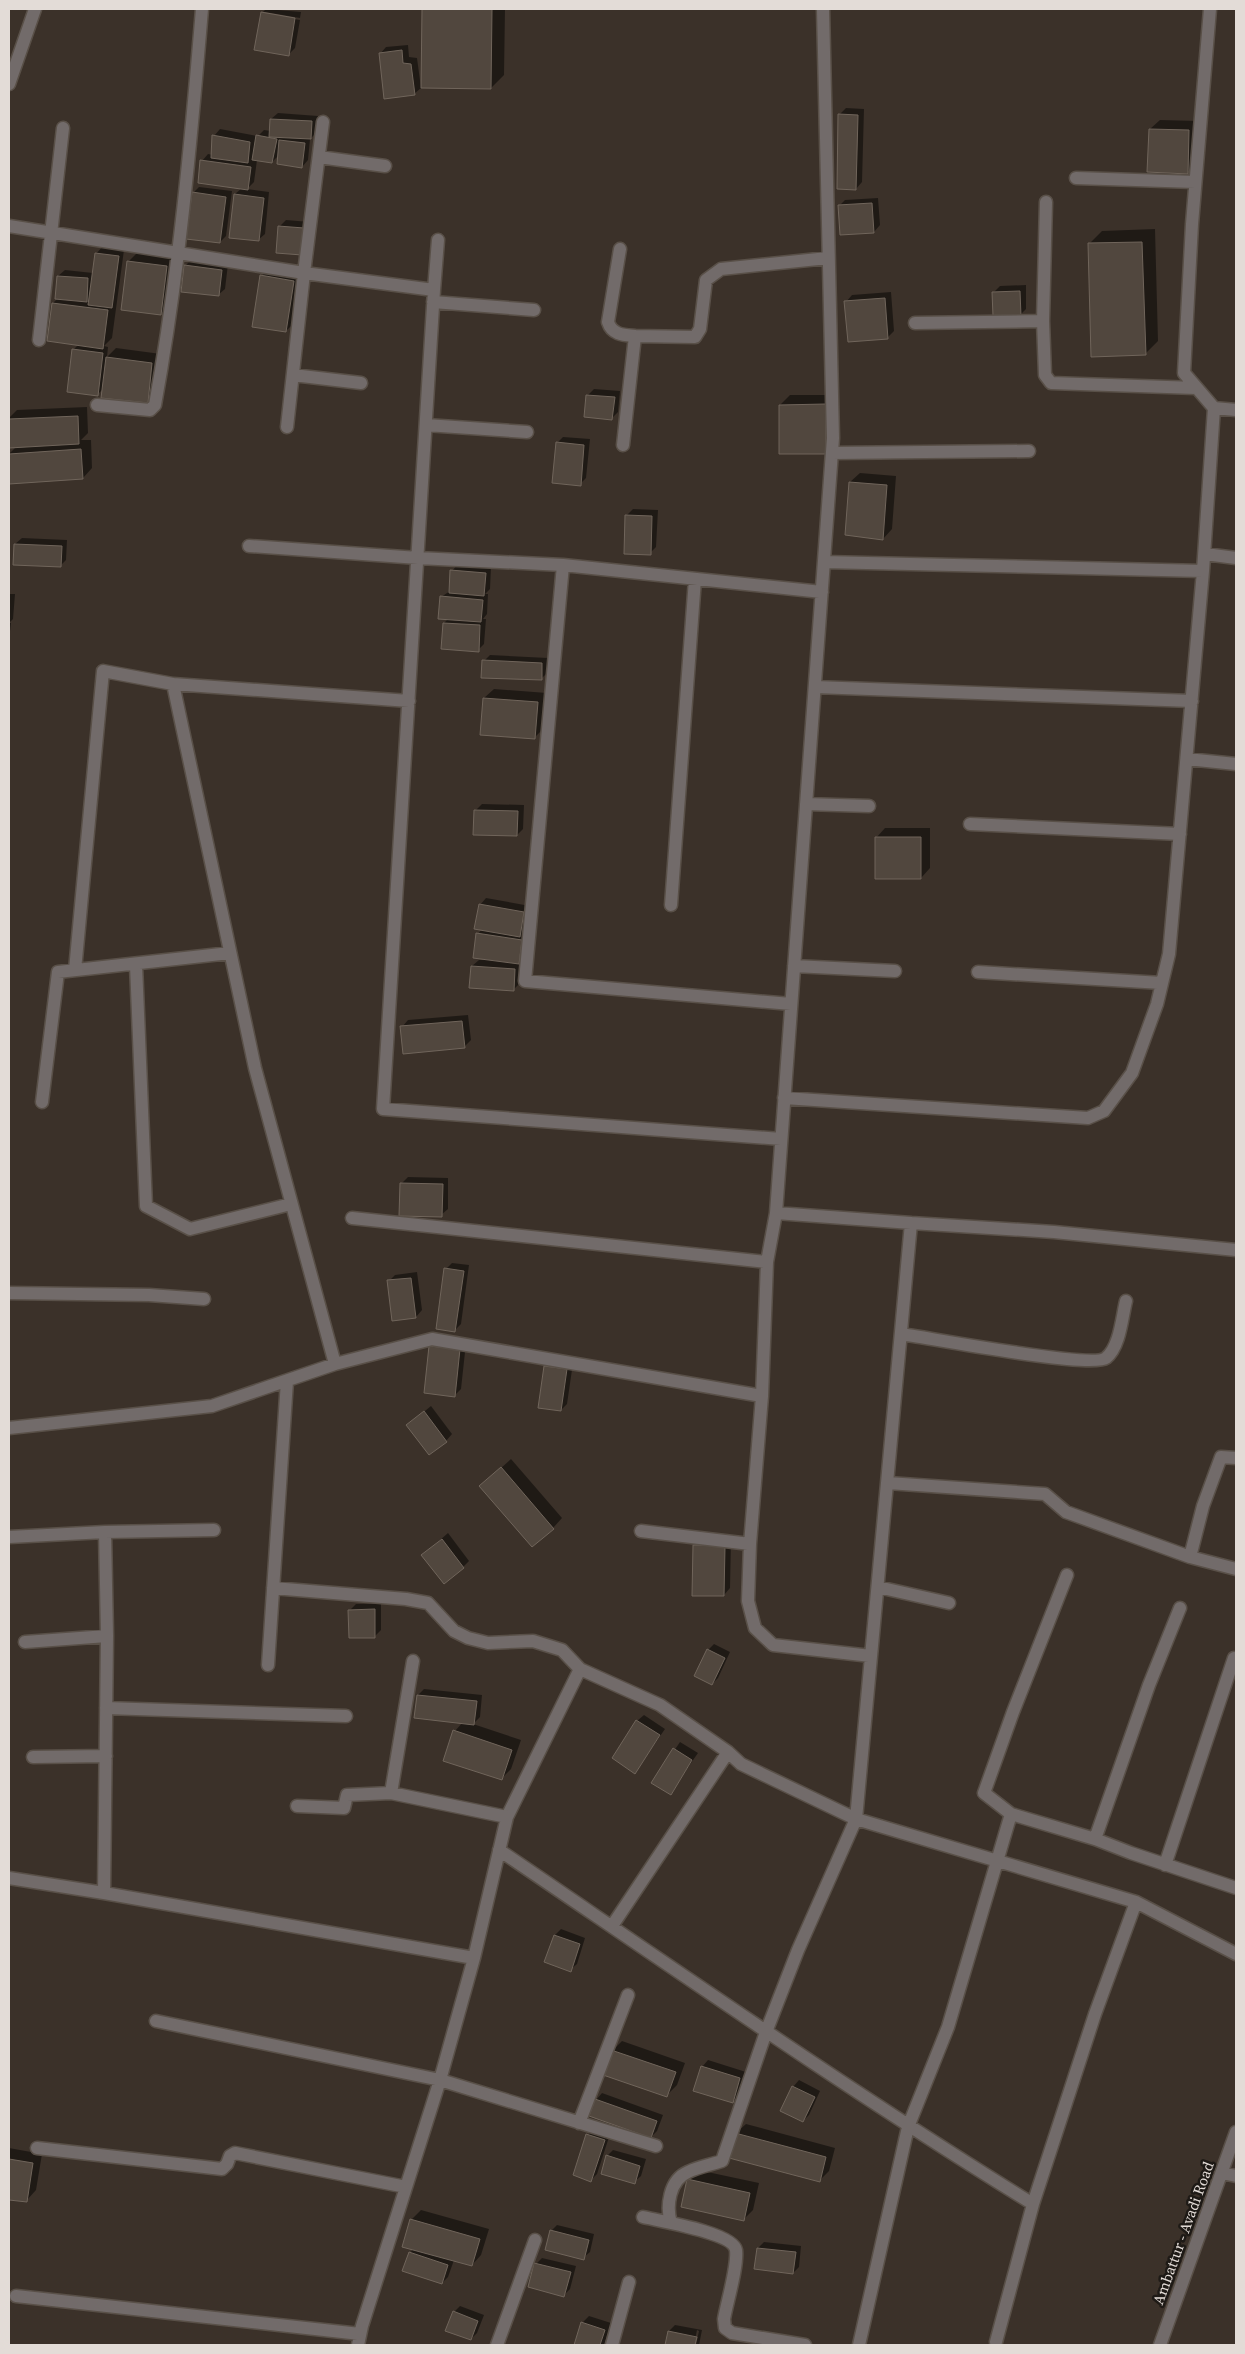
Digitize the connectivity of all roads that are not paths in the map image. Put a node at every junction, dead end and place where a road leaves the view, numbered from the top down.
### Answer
1 (35, 9) edge
2 (202, 9) edge
3 (823, 9) edge
4 (1210, 9) edge
5 (9, 84) edge
6 (323, 122) dead end
7 (63, 128) dead end
8 (319, 157) junction
9 (385, 166) dead end
10 (1076, 178) dead end
11 (1196, 182) junction
12 (1046, 202) dead end
13 (9, 226) edge
14 (52, 234) junction
15 (438, 240) dead end
16 (620, 249) dead end
17 (177, 254) junction
18 (828, 258) junction
19 (304, 273) junction
20 (433, 296) junction
21 (534, 310) dead end
22 (1043, 321) junction
23 (915, 323) dead end
24 (635, 336) junction
25 (40, 340) dead end
26 (293, 375) junction
27 (361, 383) dead end
28 (1196, 388) junction
29 (97, 405) dead end
30 (1214, 408) junction
31 (1236, 410) edge
32 (426, 425) junction
33 (287, 427) dead end
34 (527, 432) dead end
35 (623, 445) dead end
36 (1029, 451) dead end
37 (832, 453) junction
38 (249, 546) dead end
39 (1205, 554) junction
40 (418, 558) junction
41 (1236, 558) edge
42 (824, 562) junction
43 (563, 565) junction
44 (1203, 571) junction
45 (695, 579) junction
46 (822, 592) junction
47 (173, 684) junction
48 (815, 687) junction
49 (409, 701) junction
50 (1192, 701) junction
51 (1187, 759) junction
52 (1236, 764) edge
53 (806, 804) junction
54 (869, 806) dead end
55 (970, 824) dead end
56 (1180, 834) junction
57 (671, 905) dead end
58 (230, 953) junction
59 (136, 965) junction
60 (794, 966) junction
61 (75, 970) junction
62 (895, 971) dead end
63 (978, 972) dead end
64 (1162, 983) junction
65 (791, 1004) junction
66 (784, 1098) junction
67 (42, 1102) dead end
68 (781, 1139) junction
69 (292, 1204) junction
70 (776, 1213) junction
71 (352, 1218) dead end
72 (912, 1223) junction
73 (1236, 1250) edge
74 (767, 1262) junction
75 (9, 1293) edge
76 (204, 1299) dead end
77 (1126, 1301) dead end
78 (901, 1334) junction
79 (335, 1364) junction
80 (287, 1380) junction
81 (762, 1396) junction
82 (9, 1428) edge
83 (1236, 1458) edge
84 (888, 1482) junction
85 (214, 1530) dead end
86 (641, 1531) dead end
87 (105, 1532) junction
88 (9, 1537) edge
89 (750, 1544) junction
90 (1190, 1557) junction
91 (1236, 1568) edge
92 (1067, 1575) dead end
93 (273, 1588) junction
94 (878, 1588) junction
95 (949, 1603) dead end
96 (1180, 1608) dead end
97 (107, 1636) junction
98 (25, 1642) dead end
99 (871, 1656) junction
100 (1234, 1658) dead end
101 (413, 1661) dead end
102 (268, 1665) dead end
103 (580, 1669) junction
104 (106, 1708) junction
105 (346, 1716) dead end
106 (728, 1752) junction
107 (106, 1756) junction
108 (33, 1757) dead end
109 (391, 1793) junction
110 (298, 1806) dead end
111 (1011, 1814) junction
112 (507, 1817) junction
113 (856, 1819) junction
114 (1095, 1839) junction
115 (499, 1850) junction
116 (997, 1861) junction
117 (1165, 1865) junction
118 (9, 1878) edge
119 (1236, 1888) edge
120 (104, 1892) junction
121 (1136, 1902) junction
122 (612, 1926) junction
123 (1236, 1954) edge
124 (474, 1958) junction
125 (628, 1995) dead end
126 (156, 2021) dead end
127 (766, 2032) junction
128 (440, 2080) junction
129 (579, 2124) junction
130 (908, 2127) junction
131 (1236, 2132) edge
132 (656, 2146) dead end
133 (37, 2148) dead end
134 (1222, 2173) junction
135 (1236, 2176) edge
136 (406, 2187) junction
137 (1033, 2204) junction
138 (643, 2217) dead end
139 (671, 2223) junction
140 (535, 2240) dead end
141 (629, 2282) dead end
142 (16, 2296) dead end
143 (359, 2340) edge
144 (996, 2342) dead end
145 (497, 2345) edge
146 (612, 2345) edge
147 (805, 2345) edge
148 (859, 2345) edge
149 (1160, 2345) edge

1 - 5 street
2 - 17 street
3 - 18 street
4 - 11 street
6 - 8 street
7 - 14 street
8 - 9 street
8 - 19 street
10 - 11 street
11 - 28 street
12 - 22 street
13 - 14 street
14 - 17 street
14 - 25 street
15 - 20 street
16 - 24 street
17 - 19 street
17 - 29 street
18 - 24 street
18 - 37 street
19 - 20 street
19 - 26 street
20 - 21 street
20 - 32 street
22 - 23 street
22 - 28 street
24 - 35 street
26 - 27 street
26 - 33 street
28 - 30 street
30 - 31 street
30 - 39 street
32 - 34 street
32 - 40 street
36 - 37 street
37 - 42 street
38 - 40 street
39 - 41 street
39 - 44 street
40 - 43 street
40 - 49 street
42 - 44 street
42 - 46 street
43 - 45 street
43 - 65 street
44 - 50 street
45 - 46 street
45 - 57 street
46 - 48 street
47 - 49 street
47 - 58 street
47 - 61 street
48 - 50 street
48 - 53 street
49 - 68 street
50 - 51 street
51 - 52 street
51 - 56 street
53 - 54 street
53 - 60 street
55 - 56 street
56 - 64 street
58 - 59 street
58 - 69 street
59 - 61 street
59 - 69 street
60 - 62 street
60 - 65 street
61 - 67 street
63 - 64 street
64 - 66 street
65 - 66 street
66 - 68 street
68 - 70 street
69 - 79 street
70 - 72 street
70 - 74 street
71 - 74 street
72 - 73 street
72 - 78 street
74 - 81 street
75 - 76 street
77 - 78 street
78 - 84 street
79 - 80 street
79 - 81 street
80 - 82 street
80 - 93 street
81 - 89 street
83 - 90 street
84 - 90 street
84 - 94 street
85 - 87 street
86 - 89 street
87 - 88 street
87 - 97 street
89 - 99 street
90 - 91 street
92 - 111 street
93 - 102 street
93 - 103 street
94 - 95 street
94 - 99 street
96 - 114 street
97 - 98 street
97 - 104 street
99 - 113 street
100 - 117 street
101 - 109 street
103 - 106 street
103 - 112 street
104 - 105 street
104 - 107 street
106 - 113 street
106 - 122 street
107 - 108 street
107 - 120 street
109 - 110 street
109 - 112 street
111 - 114 street
111 - 116 street
112 - 115 street
113 - 116 street
113 - 127 street
114 - 117 street
115 - 122 street
115 - 124 street
116 - 121 street
116 - 130 street
117 - 119 street
118 - 120 street
120 - 124 street
121 - 123 street
121 - 137 street
122 - 127 street
124 - 128 street
125 - 129 street
126 - 128 street
127 - 130 street
127 - 139 street
128 - 129 street
128 - 136 street
129 - 132 street
130 - 137 street
130 - 148 street
131 - 134 street, Ambattur - Avadi Road
133 - 136 street
134 - 135 street
134 - 149 street, Ambattur - Avadi Road
136 - 143 street
137 - 144 street
138 - 139 street
139 - 147 street
140 - 145 street
141 - 146 street
142 - 143 street

